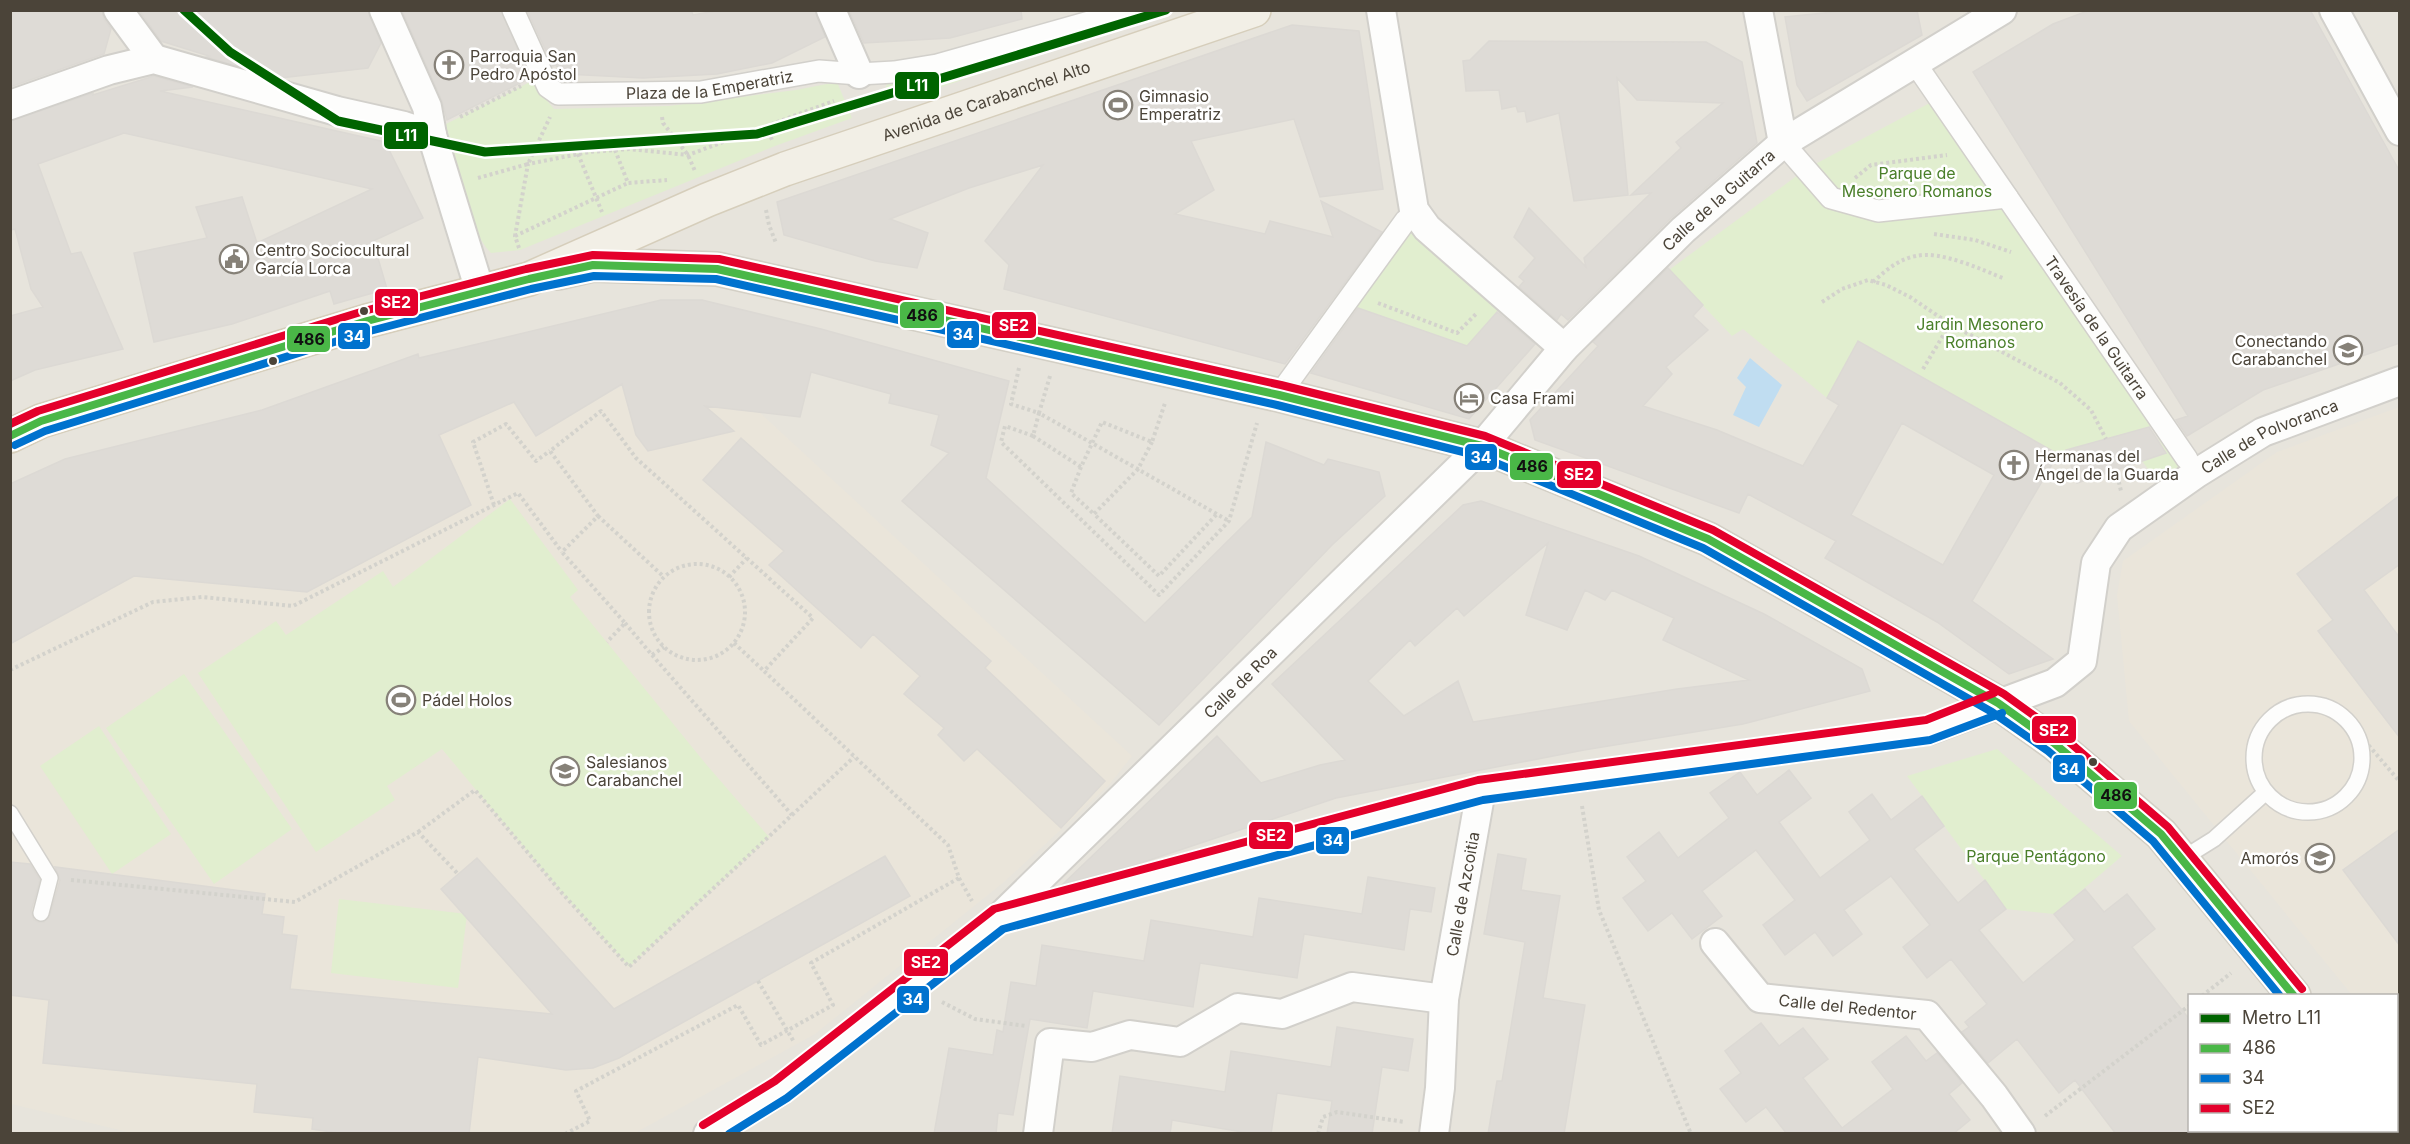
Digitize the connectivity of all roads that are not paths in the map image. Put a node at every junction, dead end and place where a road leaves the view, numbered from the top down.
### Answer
1 (118, 10) edge
2 (384, 10) edge
3 (513, 10) edge
4 (831, 10) edge
5 (1132, 10) edge
6 (1254, 10) edge
7 (1381, 10) edge
8 (1758, 10) edge
9 (2002, 10) edge
10 (2334, 10) edge
11 (154, 59) junction
12 (1915, 63) junction
13 (860, 74) junction
14 (10, 105) edge
15 (442, 128) junction
16 (2400, 131) edge
17 (1783, 142) junction
18 (2007, 197) junction
19 (1406, 220) dead end
20 (525, 264) junction
21 (480, 291) junction
22 (1564, 348) junction
23 (2400, 381) edge
24 (1279, 395) junction
25 (10, 436) edge
26 (1482, 446) junction
27 (2187, 459) dead end
28 (1998, 703) junction
29 (1481, 790) junction
30 (2266, 792) junction
31 (10, 813) edge
32 (2182, 859) junction
33 (986, 912) junction
34 (41, 913) dead end
35 (1715, 943) dead end
36 (2292, 994) edge
37 (1444, 999) junction
38 (1421, 1128) edge
39 (2020, 1129) edge
40 (708, 1134) edge
41 (1038, 1134) edge

1 - 11 street
2 - 15 street
3 - 13 street, Plaza de la Emperatriz
4 - 13 street
5 - 13 street
6 - 20 main road, Avenida de Carabanchel Alto
7 - 22 street
8 - 17 street
9 - 12 street, Calle de la Guitarra
10 - 16 street
11 - 14 street
11 - 15 street
12 - 17 street, Calle de la Guitarra
12 - 18 street, Travesía de la Guitarra
15 - 21 street
17 - 18 street
17 - 22 street, Calle de la Guitarra
18 - 27 street, Travesía de la Guitarra
19 - 24 street
20 - 21 main road
20 - 24 main road
21 - 25 main road
22 - 26 street, Calle de la Guitarra
23 - 28 street, Calle de Polvoranca
24 - 26 main road
26 - 28 main road
26 - 33 street, Calle de Roa
28 - 29 street, Calle de Polvoranca
28 - 32 main road
29 - 33 street, Calle de Polvoranca
29 - 37 street, Calle de Azcoitia
30 - 30 lane
30 - 32 lane
31 - 34 lane
32 - 36 main road
33 - 40 street, Calle de Roa
35 - 39 street, Calle del Redentor
37 - 38 street, Calle de Azcoitia
37 - 41 street

